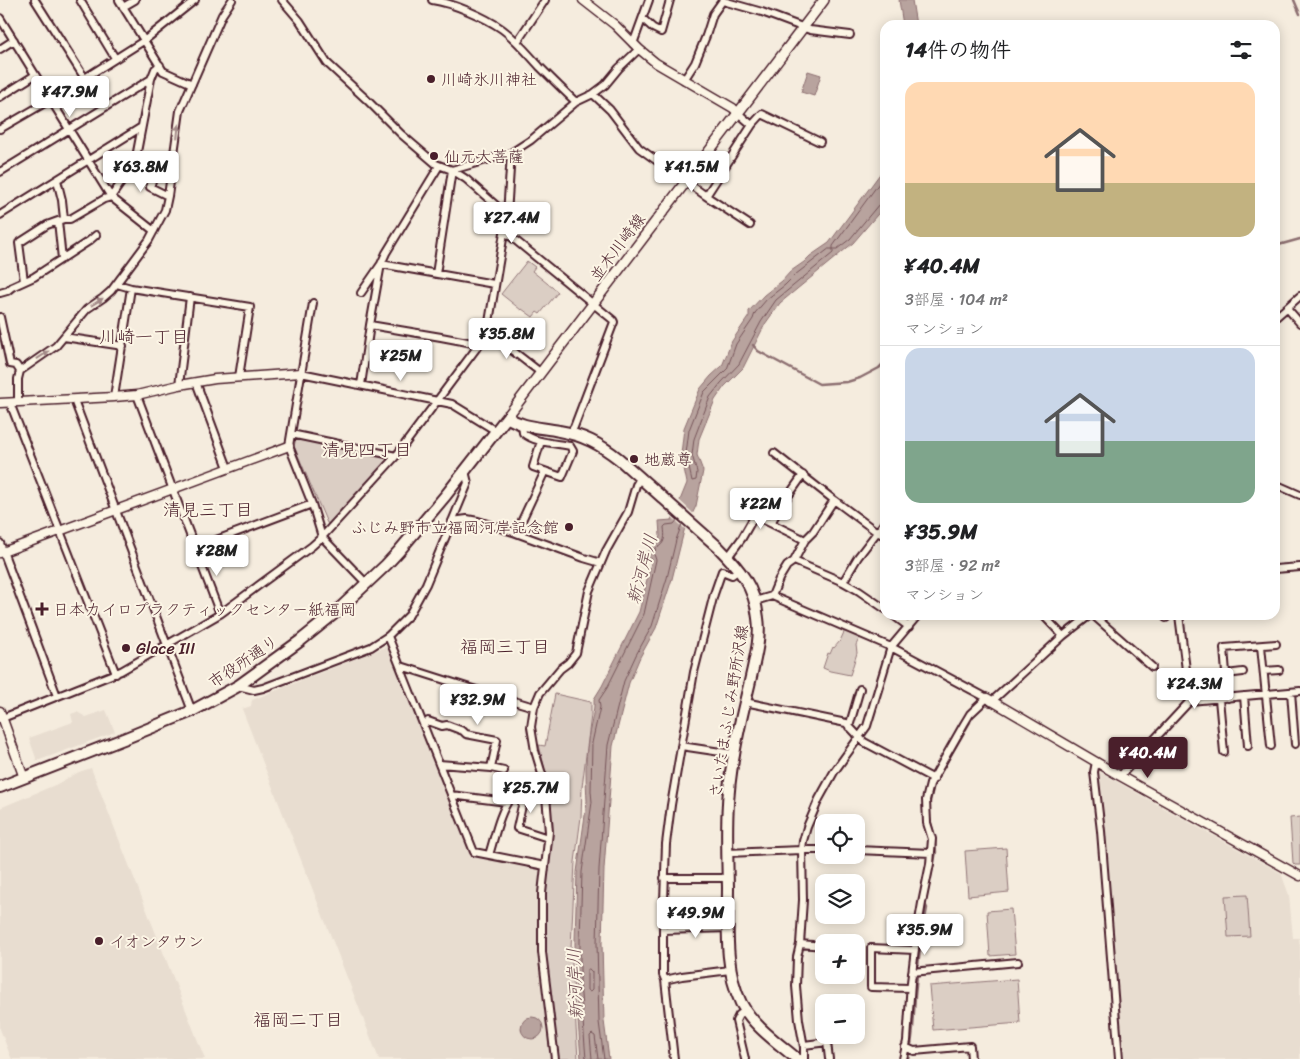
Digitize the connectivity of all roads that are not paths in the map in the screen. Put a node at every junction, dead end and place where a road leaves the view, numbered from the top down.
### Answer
1 (35, 0) edge
2 (80, 0) edge
3 (119, 0) edge
4 (135, 0) edge
5 (195, 0) edge
6 (232, 0) edge
7 (282, 0) edge
8 (432, 0) edge
9 (440, 0) edge
10 (545, 0) edge
11 (583, 0) edge
12 (650, 0) edge
13 (670, 0) edge
14 (723, 0) edge
15 (824, 0) edge
16 (123, 7) junction
17 (0, 18) edge
18 (642, 19) junction
19 (804, 28) junction
20 (850, 35) dead end
21 (14, 40) junction
22 (145, 40) junction
23 (517, 42) junction
24 (636, 46) junction
25 (0, 49) edge
26 (116, 58) junction
27 (160, 65) junction
28 (35, 75) junction
29 (84, 77) junction
30 (151, 79) junction
31 (684, 80) junction
32 (192, 84) junction
33 (593, 94) junction
34 (0, 97) edge
35 (50, 100) junction
36 (576, 102) junction
37 (738, 113) junction
38 (752, 125) junction
39 (140, 128) junction
40 (0, 129) edge
41 (70, 130) junction
42 (820, 142) dead end
43 (511, 153) junction
44 (88, 161) junction
45 (132, 166) junction
46 (439, 166) junction
47 (452, 170) junction
48 (0, 172) edge
49 (57, 180) junction
50 (686, 182) junction
51 (168, 196) junction
52 (706, 196) junction
53 (111, 197) junction
54 (507, 214) junction
55 (0, 215) edge
56 (61, 220) junction
57 (750, 225) dead end
58 (504, 230) junction
59 (154, 231) junction
60 (96, 235) dead end
61 (62, 259) junction
62 (381, 264) junction
63 (436, 274) junction
64 (24, 281) junction
65 (117, 284) junction
66 (494, 284) junction
67 (132, 288) junction
68 (361, 292) dead end
69 (0, 293) edge
70 (1300, 296) edge
71 (190, 297) junction
72 (312, 303) dead end
73 (593, 304) junction
74 (1287, 308) junction
75 (1280, 314) edge
76 (0, 316) edge
77 (1300, 323) edge
78 (370, 325) junction
79 (487, 331) junction
80 (64, 337) junction
81 (478, 344) junction
82 (123, 346) junction
83 (20, 371) junction
84 (540, 372) junction
85 (301, 373) junction
86 (239, 377) junction
87 (196, 382) junction
88 (178, 385) junction
89 (361, 385) junction
90 (137, 395) junction
91 (114, 397) junction
92 (74, 400) junction
93 (437, 400) junction
94 (14, 402) junction
95 (0, 403) edge
96 (507, 417) junction
97 (522, 425) junction
98 (496, 431) junction
99 (570, 433) junction
100 (291, 434) junction
101 (541, 441) junction
102 (289, 446) junction
103 (774, 453) dead end
104 (396, 456) junction
105 (228, 468) junction
106 (465, 471) junction
107 (545, 472) junction
108 (803, 475) junction
109 (642, 478) junction
110 (1280, 486) edge
111 (173, 490) junction
112 (1300, 495) edge
113 (834, 500) junction
114 (312, 504) junction
115 (115, 511) junction
116 (452, 521) junction
117 (770, 523) junction
118 (880, 528) edge
119 (60, 531) junction
120 (877, 532) junction
121 (516, 533) junction
122 (880, 534) edge
123 (322, 537) junction
124 (806, 540) junction
125 (0, 543) edge
126 (195, 548) junction
127 (2, 553) edge
128 (728, 557) junction
129 (794, 561) junction
130 (601, 563) junction
131 (1300, 567) edge
132 (1280, 569) edge
133 (739, 570) junction
134 (843, 582) junction
135 (366, 583) junction
136 (772, 596) junction
137 (755, 601) junction
138 (880, 606) edge
139 (220, 614) junction
140 (900, 620) edge
141 (914, 620) edge
142 (1048, 620) edge
143 (1085, 620) edge
144 (1098, 620) edge
145 (1180, 620) edge
146 (909, 627) junction
147 (388, 636) junction
148 (1063, 636) junction
149 (1276, 644) dead end
150 (167, 645) junction
151 (1261, 646) junction
152 (891, 647) junction
153 (401, 666) junction
154 (1152, 667) dead end
155 (1279, 670) dead end
156 (1264, 671) junction
157 (1243, 672) dead end
158 (116, 674) junction
159 (1226, 674) junction
160 (238, 686) junction
161 (860, 689) dead end
162 (1300, 691) edge
163 (1292, 692) junction
164 (1266, 694) junction
165 (57, 696) junction
166 (1244, 696) junction
167 (1228, 698) junction
168 (1219, 699) junction
169 (989, 700) junction
170 (1190, 701) junction
171 (745, 702) junction
172 (534, 706) junction
173 (192, 711) junction
174 (1, 716) edge
175 (424, 725) junction
176 (849, 727) junction
177 (858, 737) junction
178 (1296, 744) dead end
179 (681, 746) junction
180 (1248, 746) dead end
181 (1272, 746) dead end
182 (1224, 752) dead end
183 (734, 754) junction
184 (1096, 762) junction
185 (439, 764) junction
186 (490, 768) junction
187 (504, 771) dead end
188 (1120, 776) junction
189 (24, 778) junction
190 (934, 778) junction
191 (545, 784) junction
192 (0, 787) edge
193 (451, 795) junction
194 (524, 796) junction
195 (507, 802) junction
196 (548, 838) junction
197 (802, 850) junction
198 (815, 850) edge
199 (865, 850) edge
200 (727, 853) junction
201 (930, 853) junction
202 (489, 855) junction
203 (545, 866) junction
204 (1300, 876) edge
205 (664, 878) junction
206 (728, 878) junction
207 (728, 928) junction
208 (663, 930) junction
209 (800, 944) junction
210 (815, 945) edge
211 (915, 950) junction
212 (1018, 962) dead end
213 (730, 970) junction
214 (912, 972) junction
215 (665, 980) junction
216 (910, 988) junction
217 (746, 1010) junction
218 (804, 1045) junction
219 (906, 1047) junction
220 (555, 1059) edge
221 (674, 1059) edge
222 (745, 1059) edge
223 (797, 1059) edge
224 (804, 1059) edge
225 (829, 1059) edge
226 (903, 1059) edge
227 (971, 1059) edge
228 (1119, 1059) edge

1 - 29 street
2 - 26 street
3 - 16 street
4 - 16 street
5 - 22 street
6 - 32 street
7 - 46 street
8 - 9 street
9 - 23 street
10 - 23 street
11 - 24 street
12 - 18 street
13 - 18 street
14 - 19 street
14 - 31 street
15 - 19 main road, 並木川崎線
16 - 22 street
17 - 21 street
18 - 24 street
19 - 20 street
19 - 37 main road, 並木川崎線
21 - 25 street
21 - 28 street
22 - 26 street
22 - 27 street
23 - 36 street
24 - 31 street
24 - 33 street
26 - 29 street
27 - 30 street
27 - 32 street
28 - 34 street
28 - 35 street
29 - 35 street
30 - 39 street
30 - 41 street
31 - 37 street
51 -> 32 street
33 - 36 street
33 - 50 street
35 - 40 street
35 - 41 street
36 - 43 street
37 - 38 street
37 - 50 main road, 並木川崎線
38 - 42 street
38 - 52 street
39 - 44 street
39 - 45 street
41 - 44 street
41 - 48 street
43 - 47 street
43 - 54 street
44 - 49 street
44 - 53 street
45 - 51 street
45 - 53 street
46 - 47 street
46 - 62 street
47 - 54 street
47 - 63 street
49 - 55 street
49 - 56 street
50 - 52 street
50 - 73 main road, 並木川崎線
51 - 59 street
52 - 57 street
53 - 56 street
53 - 59 street
54 - 58 street
56 - 61 street
56 - 64 street
58 - 66 street
58 - 73 street
59 - 65 street
60 - 61 street
61 - 64 street
62 - 63 street
62 - 68 street
62 - 78 street
63 - 66 street
64 - 69 street
65 - 67 street
80 -> 65 street
66 - 79 street
67 - 71 street
67 - 82 street
70 - 74 street
71 - 86 street
71 - 88 street
72 - 85 street
73 - 84 main road, 並木川崎線
73 - 99 street
74 - 75 street
74 - 77 street
76 - 83 street
78 - 81 street
78 - 89 street
79 - 81 street
79 - 84 street
80 - 82 street
83 -> 80 street
81 - 93 street
82 - 91 street
83 - 94 street
84 - 96 main road, 並木川崎線
85 - 86 street
85 - 89 street
85 - 100 street
86 - 87 street
87 - 88 street
87 - 105 street
88 - 90 street
89 - 93 street
90 - 91 street
90 - 111 street
91 - 92 street
92 - 94 street
92 - 115 street
93 - 98 street
93 - 104 street
94 - 95 street
94 - 119 street
96 - 97 main road
96 - 98 main road, 市役所通り
97 - 99 main road
97 - 101 street
98 - 106 main road, 市役所通り
99 - 109 main road
100 - 102 street
100 - 104 street
101 - 107 street
101 - 107 street
102 - 105 street
102 - 114 street
103 - 108 street
104 - 123 street
105 - 111 street
106 - 116 street
106 - 135 main road, 市役所通り
107 - 121 street
108 - 113 street
108 - 117 street
109 - 128 main road, さいたまふじみ野所沢線
109 - 130 street
110 - 112 street
111 - 115 street
111 - 126 street
113 - 120 street
113 - 124 street
114 - 123 street
114 - 126 street
115 - 119 street
115 - 150 street
116 - 121 street
116 - 147 street
117 - 124 street
117 - 128 street
118 - 120 street
119 - 127 street
119 - 158 street
120 - 122 street
120 - 134 street
121 - 130 street
123 - 135 street
123 - 139 street
124 - 129 street
125 - 127 street
126 - 139 street
127 - 165 street
128 - 133 main road, さいたまふじみ野所沢線
129 - 134 street
129 - 136 street
130 - 172 street
131 - 132 street
133 - 137 main road, さいたまふじみ野所沢線
133 - 179 street
134 - 138 street
135 - 160 main road, 市役所通り
136 - 137 street
136 - 152 street
137 - 171 main road, さいたまふじみ野所沢線
139 - 150 street
140 - 146 street
141 - 146 street
142 - 148 street
143 - 148 street
144 - 154 street
145 - 170 street
146 - 152 street
147 - 153 street
147 - 160 street
148 - 169 street
149 - 151 street
150 - 158 street
150 - 173 street
151 - 156 street
151 - 159 street
152 - 169 street
152 - 177 street
153 - 172 street
153 - 175 street
155 - 156 street
156 - 164 street
157 - 159 street
158 - 165 street
159 - 167 street
160 - 173 main road, 市役所通り
161 - 176 street
162 - 163 street
163 - 164 street
163 - 178 street
164 - 166 street
164 - 181 street
165 - 174 street
166 - 167 street
166 - 180 street
167 - 168 street
168 - 170 street
168 - 182 street
169 - 184 street
169 - 190 street
170 - 188 street
171 - 176 street
171 - 183 main road, さいたまふじみ野所沢線
172 - 191 street
173 - 189 main road, 市役所通り
174 - 189 street
175 - 185 street
175 - 186 street
176 - 177 street
177 - 190 street
177 - 197 street
179 - 183 street
179 - 205 street
183 - 200 main road, さいたまふじみ野所沢線
184 - 188 street
184 - 228 street
185 - 186 street
185 - 193 street
186 - 187 street
188 - 204 street
189 - 192 main road, 市役所通り
190 - 201 street
191 - 194 street
191 - 196 street
193 - 195 street
193 - 202 street
194 - 195 street
194 - 196 street
195 - 202 street
196 - 203 street
197 - 198 street
197 - 200 street
197 - 209 street
199 - 201 street
200 - 206 main road, さいたまふじみ野所沢線
201 - 211 street
202 - 203 street
203 - 220 street
205 - 206 street
205 - 208 street
206 - 207 main road, さいたまふじみ野所沢線
207 - 208 street
207 - 213 main road, さいたまふじみ野所沢線
208 - 215 street
209 - 210 street
209 - 218 street
211 - 214 street
211 - 216 street
212 - 214 street
213 - 215 street
213 - 217 main road, さいたまふじみ野所沢線
214 - 216 street
215 - 221 street
216 - 219 street
217 - 222 street
217 - 223 main road, さいたまふじみ野所沢線
218 - 224 street
218 - 225 street
219 - 226 street
219 - 227 street

